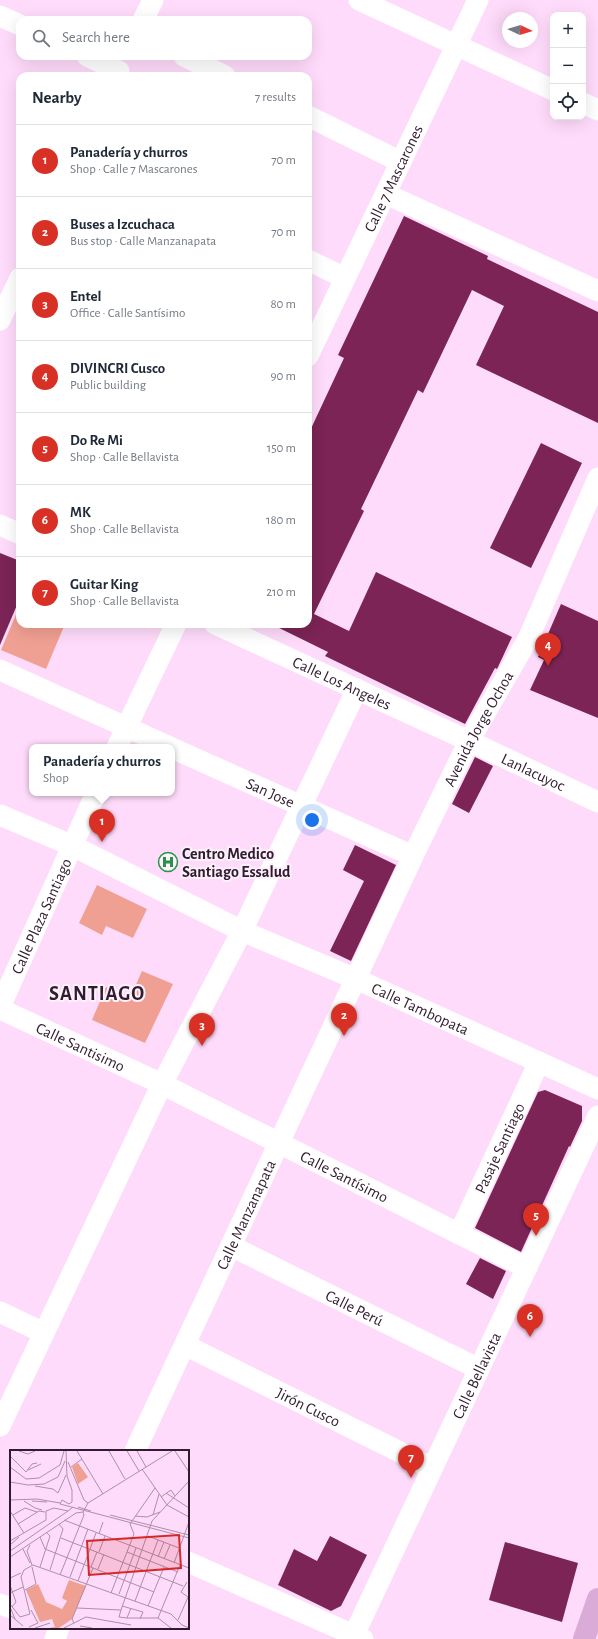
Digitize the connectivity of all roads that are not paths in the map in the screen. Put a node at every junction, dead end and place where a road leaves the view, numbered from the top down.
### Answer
1 (153, 0) edge
2 (359, 0) edge
3 (478, 0) edge
4 (0, 16) edge
5 (145, 16) edge
6 (16, 23) edge
7 (457, 45) junction
8 (98, 60) edge
9 (192, 60) edge
10 (120, 68) edge
11 (217, 72) edge
12 (550, 89) edge
13 (586, 104) edge
14 (598, 110) edge
15 (312, 118) edge
16 (401, 162) junction
17 (386, 194) junction
18 (312, 262) edge
19 (345, 278) junction
20 (16, 286) edge
21 (598, 291) edge
22 (0, 320) edge
23 (312, 348) edge
24 (598, 478) edge
25 (0, 525) edge
26 (16, 532) edge
27 (174, 628) edge
28 (224, 628) edge
29 (0, 670) edge
30 (357, 689) junction
31 (126, 727) junction
32 (469, 741) junction
33 (118, 744) edge
34 (164, 744) edge
35 (175, 749) edge
36 (95, 796) edge
37 (598, 802) edge
38 (301, 806) junction
39 (0, 815) edge
40 (73, 846) junction
41 (413, 856) junction
42 (242, 931) junction
43 (356, 979) junction
44 (0, 1008) edge
45 (539, 1062) junction
46 (162, 1084) junction
47 (598, 1089) edge
48 (598, 1116) edge
49 (279, 1143) junction
50 (459, 1234) junction
51 (231, 1246) junction
52 (527, 1268) junction
53 (0, 1312) edge
54 (44, 1333) junction
55 (185, 1345) junction
56 (479, 1369) junction
57 (0, 1426) edge
58 (135, 1450) edge
59 (432, 1468) junction
60 (189, 1562) edge
61 (598, 1599) edge
62 (0, 1604) edge
63 (10, 1608) edge
64 (358, 1637) edge
65 (584, 1639) edge

1 - 5 street
2 - 7 street
3 - 7 street, Calle 7 Mascarones
4 - 6 street
7 - 12 street
7 - 16 street, Calle 7 Mascarones
8 - 10 street
9 - 11 street
13 - 14 street
15 - 16 street
16 - 17 street, Calle 7 Mascarones
17 - 19 street, Calle 7 Mascarones
17 - 21 street
18 - 19 street
19 - 23 street, Calle 7 Mascarones
20 - 22 street
24 - 32 street, Avenida Jorge Ochoa
25 - 26 street
27 - 31 street
28 - 30 street, Calle Los Angeles
29 - 31 street, San Jose
30 - 32 street, Calle Los Angeles
30 - 38 street
31 - 33 street
31 - 34 street, San Jose
32 - 37 street, Lanlacuyoc
32 - 41 street, Avenida Jorge Ochoa
35 - 38 street, San Jose
36 - 40 street
38 - 41 street, San Jose
38 - 42 street
39 - 40 street
40 - 42 street, Calle Tambopata
40 - 44 street, Calle Plaza Santiago
41 - 43 street, Avenida Jorge Ochoa
42 - 43 street, Calle Tambopata
42 - 46 street
43 - 45 street, Calle Tambopata
43 - 49 street, Calle Manzanapata
44 - 46 street, Calle Santisimo
45 - 47 street, Calle Tambopata
45 - 50 street, Pasaje Santiago
46 - 49 street, Calle Santísimo
46 - 54 street
48 - 52 street, Calle Bellavista
49 - 50 street, Calle Santísimo
49 - 51 street, Calle Manzanapata
50 - 52 street, Calle Santísimo
51 - 55 street, Calle Manzanapata
51 - 56 street, Calle Perú
52 - 56 street, Calle Bellavista
53 - 54 street
54 - 57 street
55 - 58 street, Calle Manzanapata
55 - 59 street, Jirón Cusco
56 - 59 street, Calle Bellavista
59 - 64 street, Calle Bellavista
60 - 64 street
61 - 65 main road
62 - 63 street

